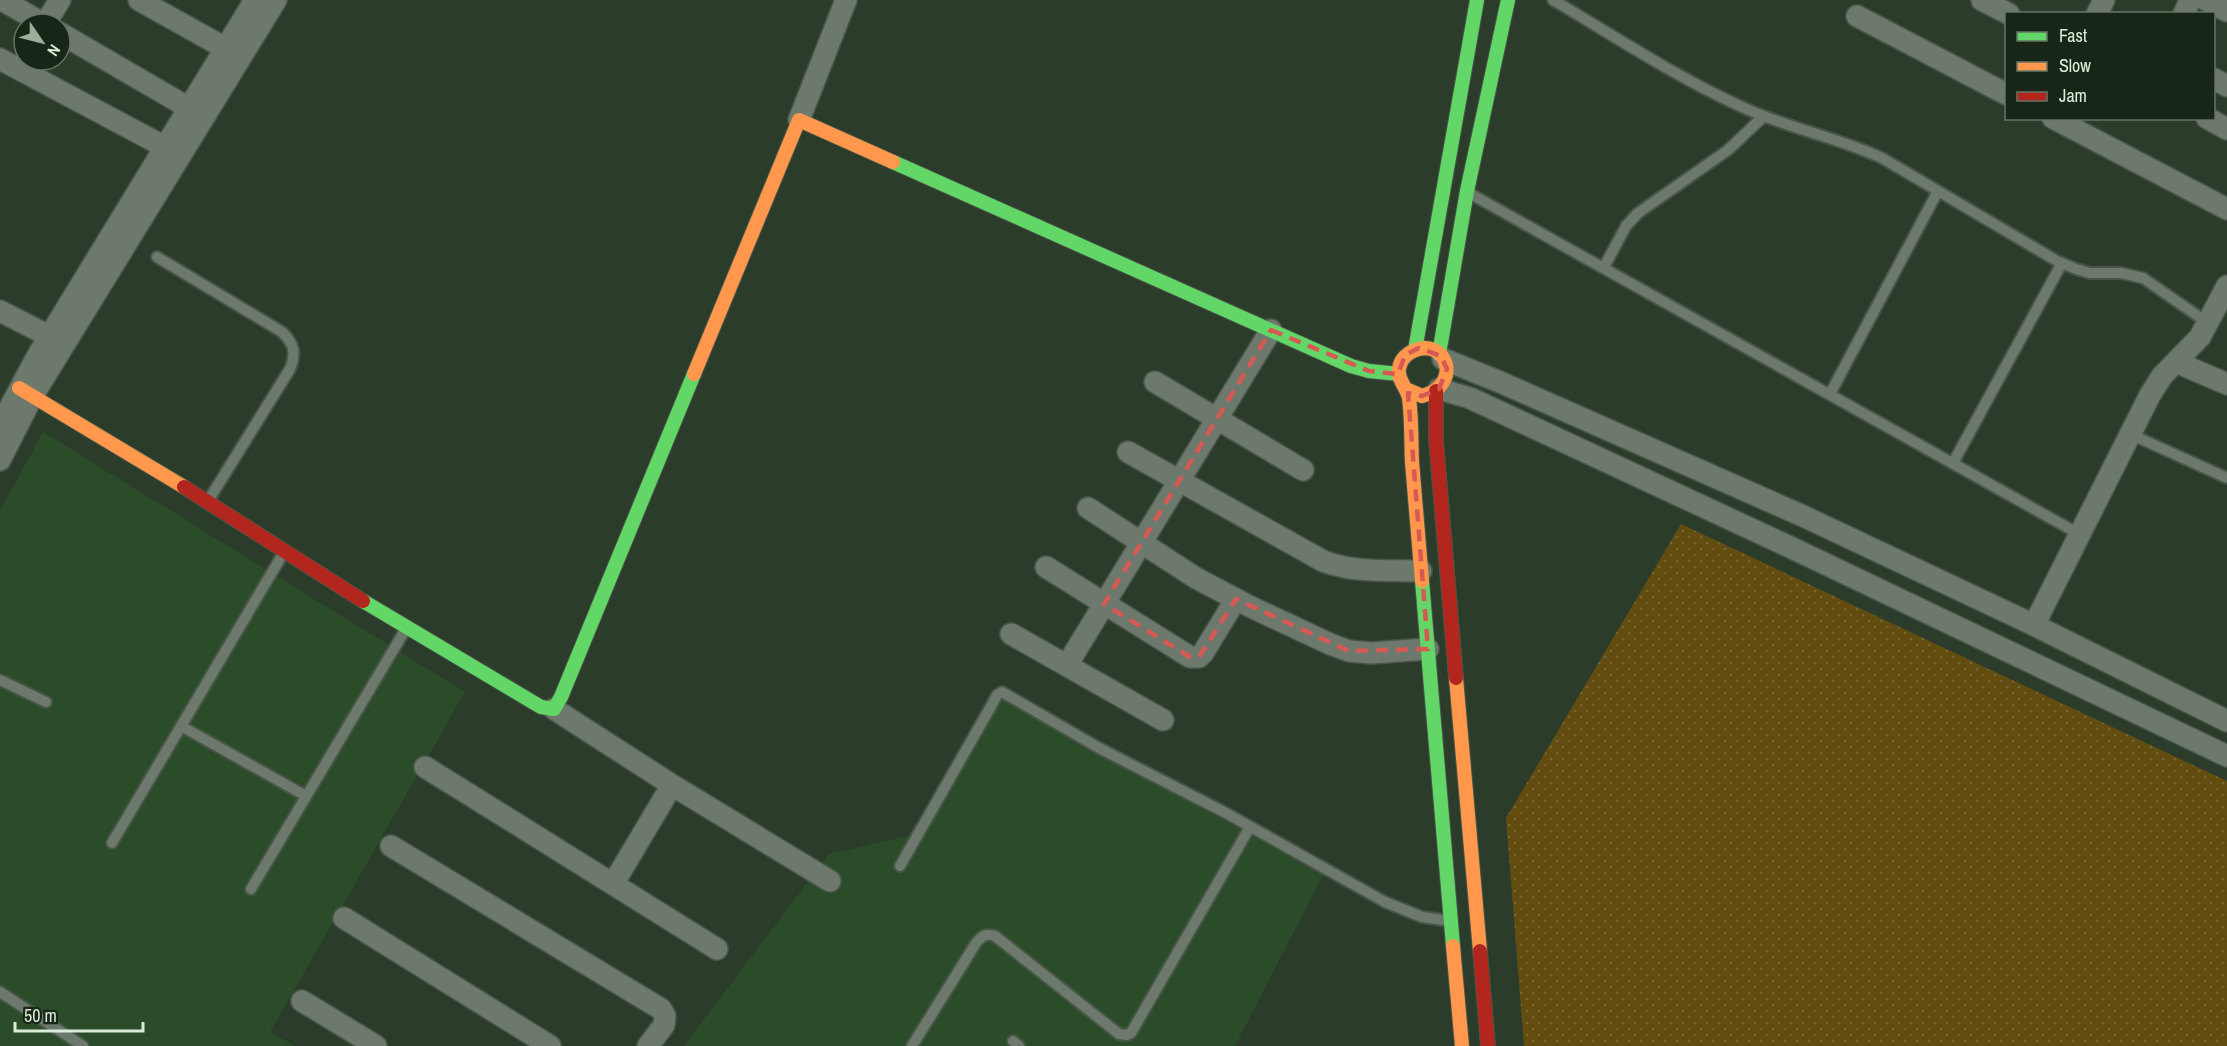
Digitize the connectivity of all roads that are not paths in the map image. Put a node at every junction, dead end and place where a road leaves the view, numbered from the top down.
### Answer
1 (2, 0) edge
2 (139, 0) edge
3 (255, 0) edge
4 (276, 0) edge
5 (846, 0) edge
6 (1477, 0) edge
7 (1508, 0) edge
8 (1553, 0) edge
9 (1982, 0) edge
10 (2206, 0) edge
11 (2227, 11) edge
12 (23, 12) edge
13 (2005, 12) edge
14 (1857, 16) dead end
15 (72, 40) edge
16 (225, 48) junction
17 (32, 72) edge
18 (2005, 93) edge
19 (189, 108) junction
20 (1764, 116) junction
21 (799, 120) junction
22 (2058, 120) edge
23 (2211, 120) edge
24 (2227, 129) edge
25 (165, 147) junction
26 (1467, 191) junction
27 (1938, 191) junction
28 (2227, 209) edge
29 (157, 257) dead end
30 (2062, 263) junction
31 (1604, 267) junction
32 (2227, 286) edge
33 (0, 311) edge
34 (2208, 323) junction
35 (1271, 330) junction
36 (50, 336) junction
37 (1415, 350) junction
38 (1441, 356) junction
39 (2176, 362) junction
40 (1399, 374) junction
41 (1155, 382) dead end
42 (2227, 384) edge
43 (1408, 390) junction
44 (1438, 390) junction
45 (26, 393) junction
46 (1830, 394) junction
47 (1216, 420) junction
48 (0, 426) edge
49 (2130, 434) junction
50 (1128, 452) dead end
51 (0, 460) edge
52 (1953, 463) junction
53 (1303, 470) dead end
54 (2227, 478) edge
55 (1179, 481) junction
56 (207, 501) junction
57 (1088, 508) dead end
58 (2079, 534) junction
59 (1141, 543) junction
60 (284, 552) junction
61 (1046, 567) dead end
62 (1421, 571) junction
63 (1236, 599) junction
64 (1104, 604) junction
65 (2034, 625) junction
66 (407, 627) junction
67 (1011, 634) dead end
68 (1428, 649) junction
69 (1067, 666) junction
70 (0, 680) edge
71 (46, 702) dead end
72 (554, 709) junction
73 (1164, 720) dead end
74 (2227, 721) edge
75 (181, 726) junction
76 (2226, 751) edge
77 (425, 766) dead end
78 (672, 785) junction
79 (306, 796) junction
80 (1250, 827) junction
81 (112, 843) dead end
82 (391, 846) dead end
83 (900, 866) dead end
84 (830, 881) dead end
85 (613, 884) junction
86 (250, 889) dead end
87 (344, 918) dead end
88 (1452, 921) junction
89 (717, 949) dead end
90 (0, 992) edge
91 (302, 1001) dead end
92 (83, 1046) edge
93 (376, 1046) edge
94 (550, 1046) edge
95 (648, 1046) edge
96 (912, 1046) edge
97 (1462, 1046) edge
98 (1488, 1046) edge

1 - 12 street
2 - 16 street
3 - 16 street
4 - 45 street
5 - 21 street
6 - 37 main road
7 - 26 main road
8 - 20 lane
9 - 13 street
10 - 11 street
14 - 18 street
15 - 19 street
16 - 19 street
17 - 25 street
19 - 25 street
20 - 27 lane
20 - 31 lane
21 - 35 main road
21 - 72 main road
22 - 28 street
23 - 24 street
25 - 36 street
26 - 31 lane
26 - 38 main road
27 - 30 lane
27 - 46 lane
29 - 56 lane
30 - 34 lane
30 - 52 lane
31 - 46 lane
32 - 34 street
33 - 36 street
34 - 39 street
35 - 40 main road
35 - 47 street
36 - 45 street
37 - 38 main road
37 - 40 main road
38 - 44 main road
38 - 65 street
39 - 42 street
39 - 49 street
40 - 43 main road
41 - 47 street
43 - 44 main road
43 - 62 main road
44 - 76 street
44 - 98 main road
45 - 48 street
45 - 51 street
45 - 56 main road
46 - 52 lane
47 - 53 street
47 - 55 street
49 - 54 lane
49 - 58 street
50 - 55 street
52 - 58 lane
55 - 59 street
55 - 62 street
56 - 60 main road
57 - 59 street
58 - 65 street
59 - 63 street
59 - 64 street
60 - 66 main road
60 - 75 lane
61 - 64 street
62 - 68 main road
63 - 64 street
63 - 68 street
64 - 69 street
65 - 74 street
66 - 72 main road
66 - 79 lane
67 - 69 street
68 - 88 main road
69 - 73 street
70 - 71 lane
72 - 78 street
75 - 79 lane
75 - 81 lane
77 - 85 street
78 - 84 street
78 - 85 street
79 - 86 lane
80 - 83 lane
80 - 88 lane
80 - 96 lane
82 - 95 street
85 - 89 street
87 - 94 street
88 - 97 main road
90 - 92 lane
91 - 93 street

